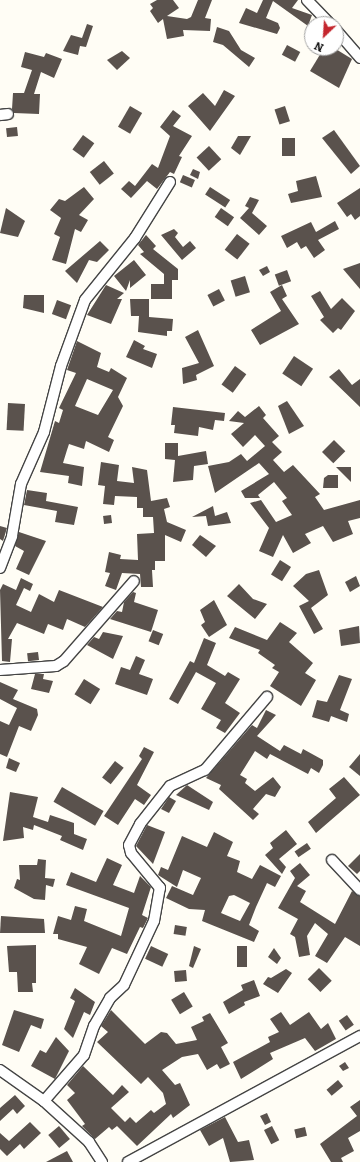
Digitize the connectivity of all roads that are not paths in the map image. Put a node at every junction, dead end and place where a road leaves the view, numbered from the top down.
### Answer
1 (307, 0) edge
2 (322, 16) edge
3 (344, 39) edge
4 (360, 58) edge
5 (170, 182) dead end
6 (0, 568) edge
7 (134, 581) dead end
8 (0, 670) edge
9 (267, 696) dead end
10 (332, 860) dead end
11 (360, 890) edge
12 (360, 1036) edge
13 (0, 1070) edge
14 (44, 1101) junction
15 (102, 1162) edge
16 (128, 1162) edge

1 - 2 street
3 - 4 street
5 - 6 street
7 - 8 street
9 - 14 street
10 - 11 street
12 - 16 street
13 - 14 street
14 - 15 street

